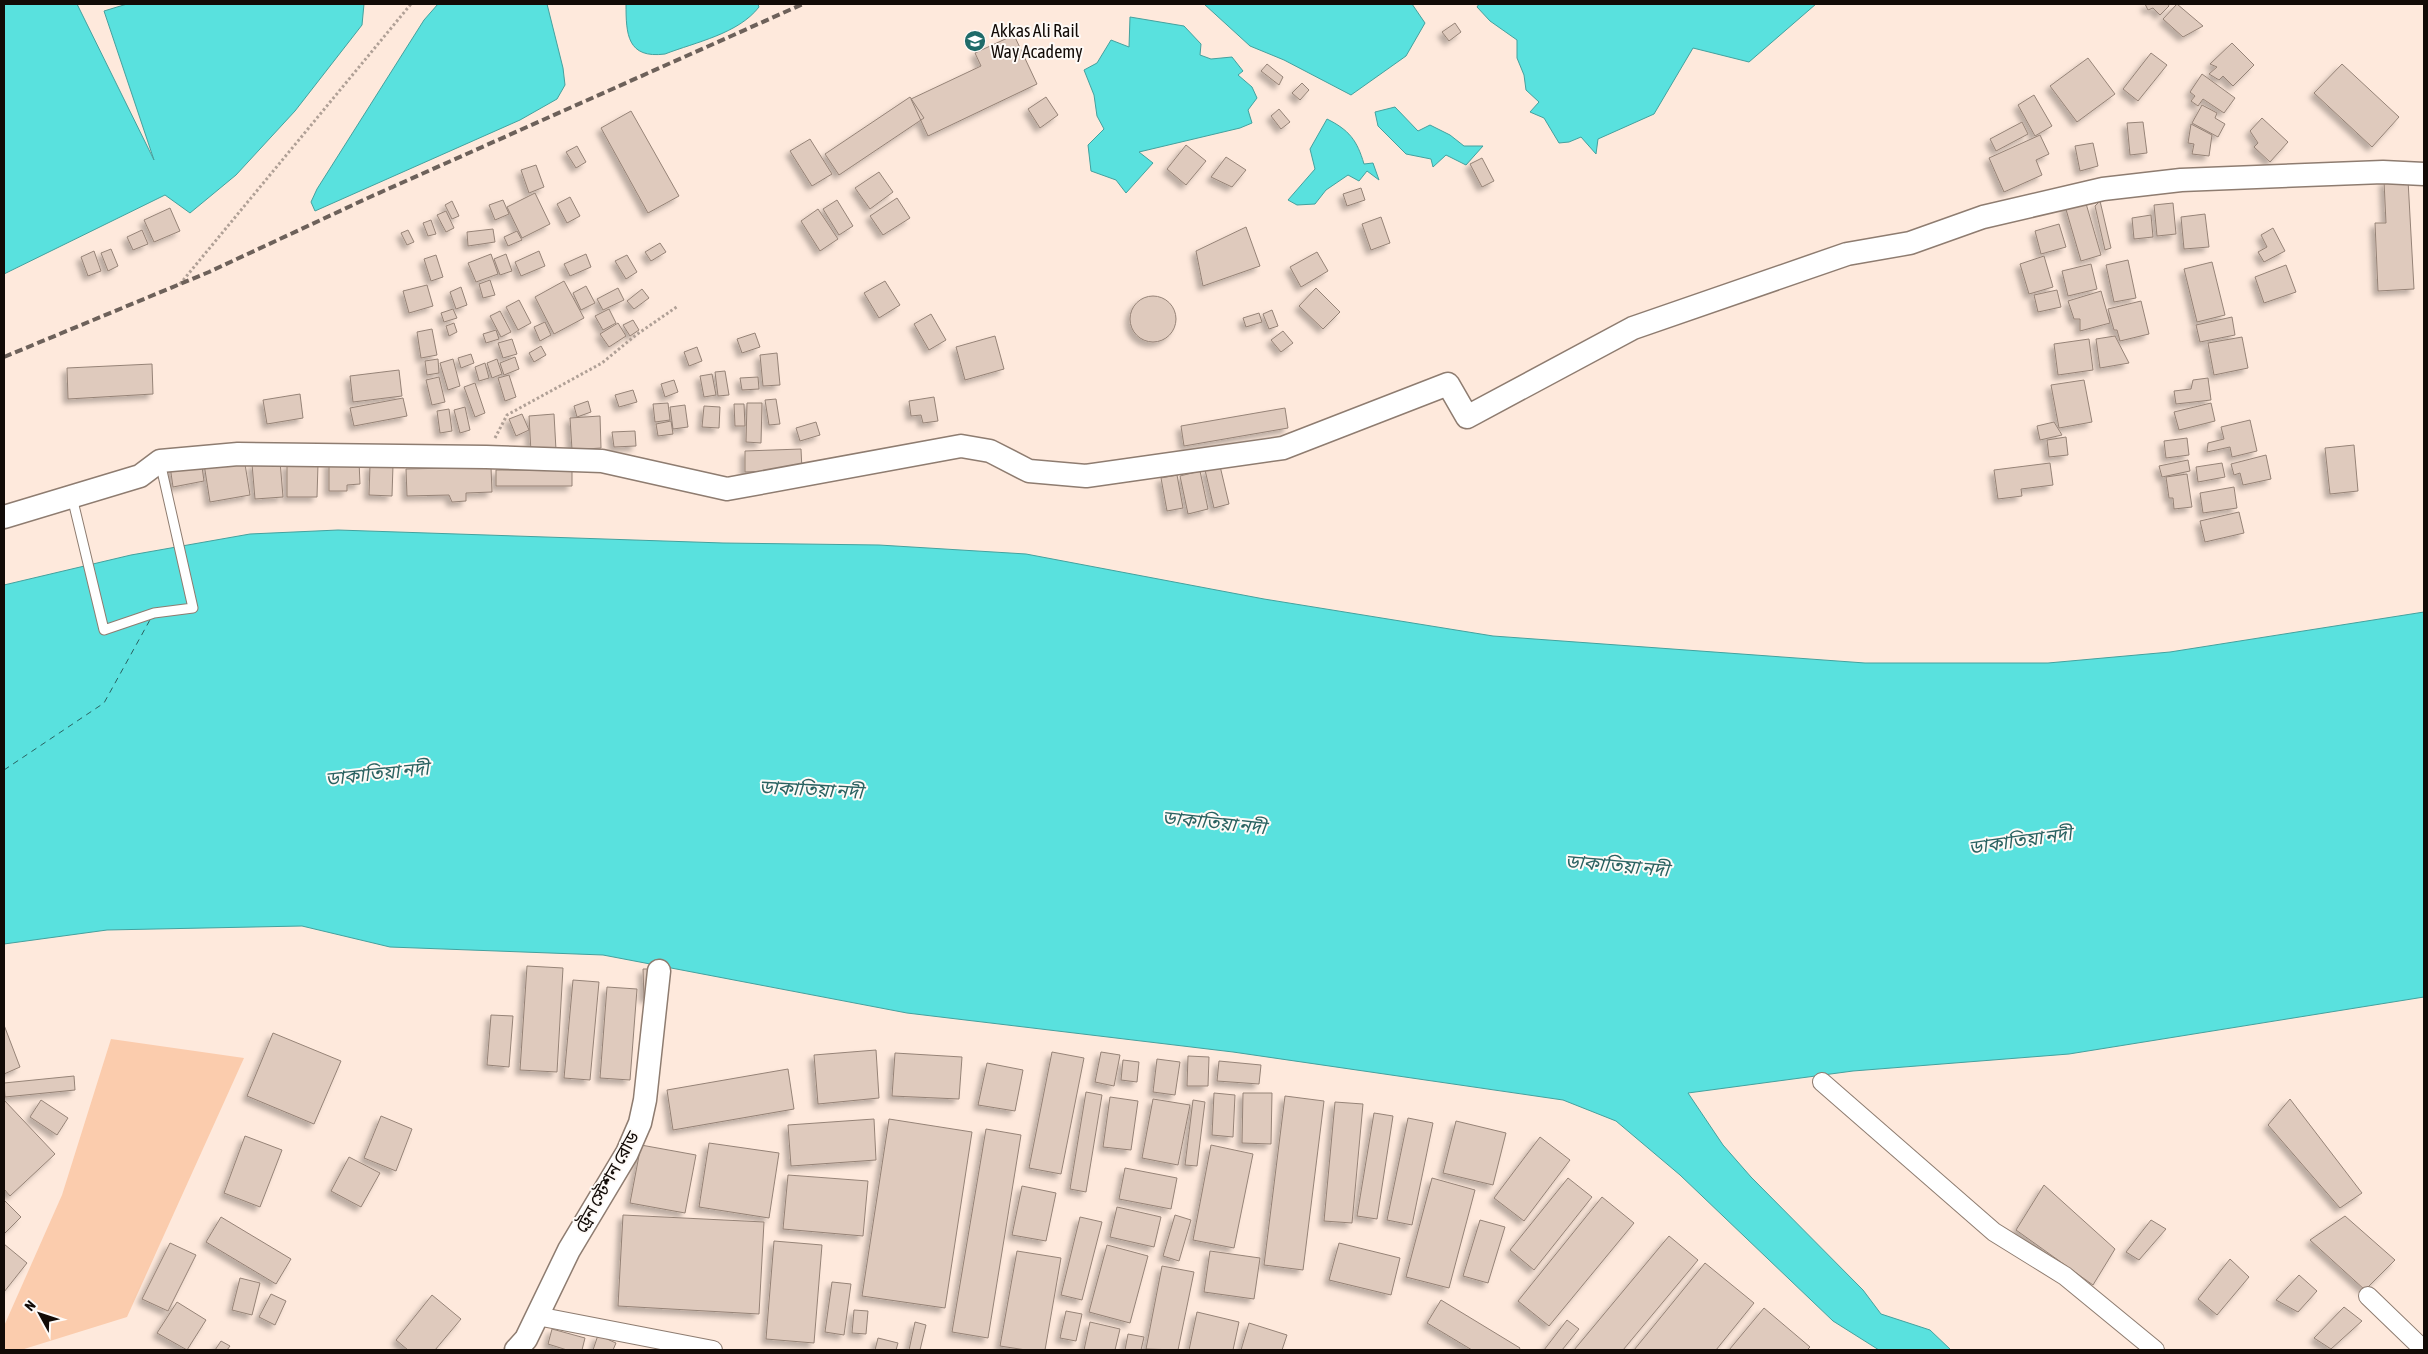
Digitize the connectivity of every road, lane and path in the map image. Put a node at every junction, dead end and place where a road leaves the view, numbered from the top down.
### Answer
1 (411, 4) edge
2 (2424, 174) edge
3 (180, 284) dead end
4 (678, 306) dead end
5 (486, 456) junction
6 (160, 461) junction
7 (72, 496) junction
8 (4, 517) edge
9 (659, 971) dead end
10 (1822, 1082) dead end
11 (2368, 1296) dead end
12 (537, 1316) junction
13 (516, 1350) edge
14 (713, 1350) edge
15 (2155, 1350) edge
16 (2424, 1350) edge

1 - 3 path
2 - 5 street
4 - 5 path
5 - 6 street
6 - 7 street
6 - 7 lane
7 - 8 street
9 - 12 street, ট্রেন স্টেশন রোড
10 - 15 street
11 - 16 street
12 - 13 street, ট্রেন স্টেশন রোড
12 - 14 street

